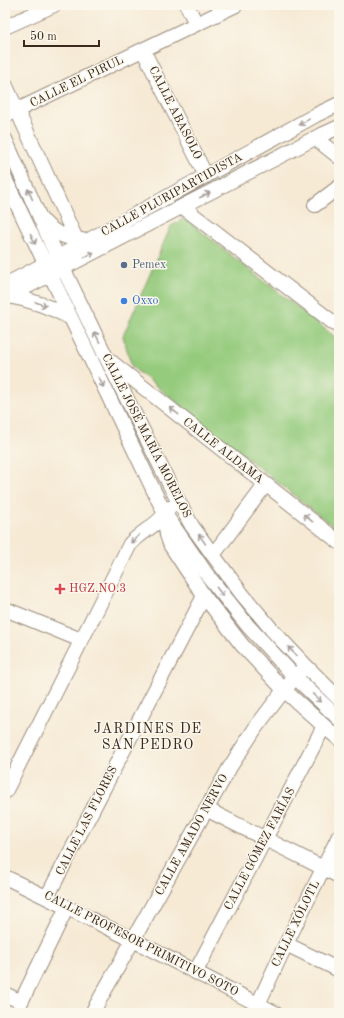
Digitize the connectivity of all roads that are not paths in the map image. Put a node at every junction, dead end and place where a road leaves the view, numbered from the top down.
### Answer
1 (54, 5) edge
2 (187, 5) edge
3 (236, 5) edge
4 (196, 24) junction
5 (5, 28) edge
6 (143, 50) junction
7 (5, 84) edge
8 (339, 104) edge
9 (11, 113) edge
10 (339, 127) edge
11 (315, 138) junction
12 (5, 139) edge
13 (339, 157) edge
14 (206, 176) junction
15 (5, 179) edge
16 (339, 187) edge
17 (183, 206) junction
18 (315, 206) dead end
19 (41, 218) junction
20 (83, 240) junction
21 (61, 263) junction
22 (48, 270) junction
23 (6, 293) edge
24 (71, 318) junction
25 (339, 327) edge
26 (107, 359) junction
27 (266, 484) junction
28 (176, 497) junction
29 (164, 515) junction
30 (339, 542) edge
31 (213, 555) junction
32 (204, 596) junction
33 (5, 609) edge
34 (81, 640) junction
35 (306, 666) junction
36 (296, 677) junction
37 (284, 690) junction
38 (339, 699) edge
39 (339, 719) edge
40 (324, 726) junction
41 (339, 739) edge
42 (5, 792) edge
43 (206, 809) junction
44 (339, 836) edge
45 (266, 838) junction
46 (323, 867) junction
47 (339, 876) edge
48 (6, 880) edge
49 (47, 897) junction
50 (67, 907) junction
51 (133, 940) junction
52 (286, 944) junction
53 (339, 970) edge
54 (196, 971) junction
55 (5, 994) edge
56 (256, 1008) edge
57 (92, 1013) edge
58 (275, 1013) edge

1 - 5 street
2 - 4 street
3 - 4 street, CALLE EL PIRUL
4 - 6 street, CALLE EL PIRUL
6 - 9 street, CALLE EL PIRUL
6 - 14 street, CALLE ABASOLO
7 - 9 street
8 -> 14 street, CALLE PLURIPARTIDISTA
9 - 20 street
10 - 11 street, CALLE PLURIPARTIDISTA
11 - 13 street
17 -> 11 street, CALLE PLURIPARTIDISTA
19 -> 12 street, CALLE JOSÉ MARÍA MORELOS
14 - 20 street, CALLE PLURIPARTIDISTA
15 -> 22 street, CALLE JOSÉ MARÍA MORELOS
16 - 18 street
21 -> 17 street, CALLE PLURIPARTIDISTA
17 - 25 street
19 - 20 street
19 - 21 street, CALLE JOSÉ MARÍA MORELOS
20 - 21 street, CALLE PLURIPARTIDISTA
21 - 22 street, CALLE PLURIPARTIDISTA
26 -> 21 street, CALLE JOSÉ MARÍA MORELOS
22 - 23 street, CALLE PLURIPARTIDISTA
22 - 24 street, CALLE JOSÉ MARÍA MORELOS
23 -> 24 street
24 -> 29 street, CALLE JOSÉ MARÍA MORELOS
27 -> 26 street, CALLE ALDAMA
26 - 28 street, CALLE JOSÉ MARÍA MORELOS
30 -> 27 street, CALLE ALDAMA
27 - 31 street
28 - 29 street
31 -> 28 street, CALLE JOSÉ MARÍA MORELOS
29 - 32 street
29 -> 34 street
29 -> 36 street, CALLE JOSÉ MARÍA MORELOS
35 -> 31 street, CALLE JOSÉ MARÍA MORELOS
32 - 37 street
32 - 49 street, CALLE LAS FLORES
33 - 34 street
34 - 42 street
35 - 36 street, CALLE AMADO NERVO
35 - 38 street, CALLE JOSÉ MARÍA MORELOS
36 - 37 street, CALLE AMADO NERVO
36 -> 39 street, CALLE JOSÉ MARÍA MORELOS
37 - 40 street
37 - 43 street, CALLE AMADO NERVO
40 - 41 street
40 - 45 street, CALLE GÓMEZ FARÍAS
43 - 45 street
43 - 51 street, CALLE AMADO NERVO
44 - 46 street, CALLE XÓLOTL
45 - 46 street
45 - 54 street, CALLE GÓMEZ FARÍAS
46 - 47 street
46 - 52 street, CALLE XÓLOTL
48 - 49 street, CALLE PROFESOR PRIMITIVO SOTO
49 - 50 street, CALLE PROFESOR PRIMITIVO SOTO
50 - 51 street, CALLE PROFESOR PRIMITIVO SOTO
50 - 55 street
51 - 54 street, CALLE PROFESOR PRIMITIVO SOTO
51 - 57 street, CALLE AMADO NERVO
52 - 53 street
52 - 56 street, CALLE XÓLOTL
54 - 56 street, CALLE PROFESOR PRIMITIVO SOTO
56 - 58 street, CALLE PROFESOR PRIMITIVO SOTO

